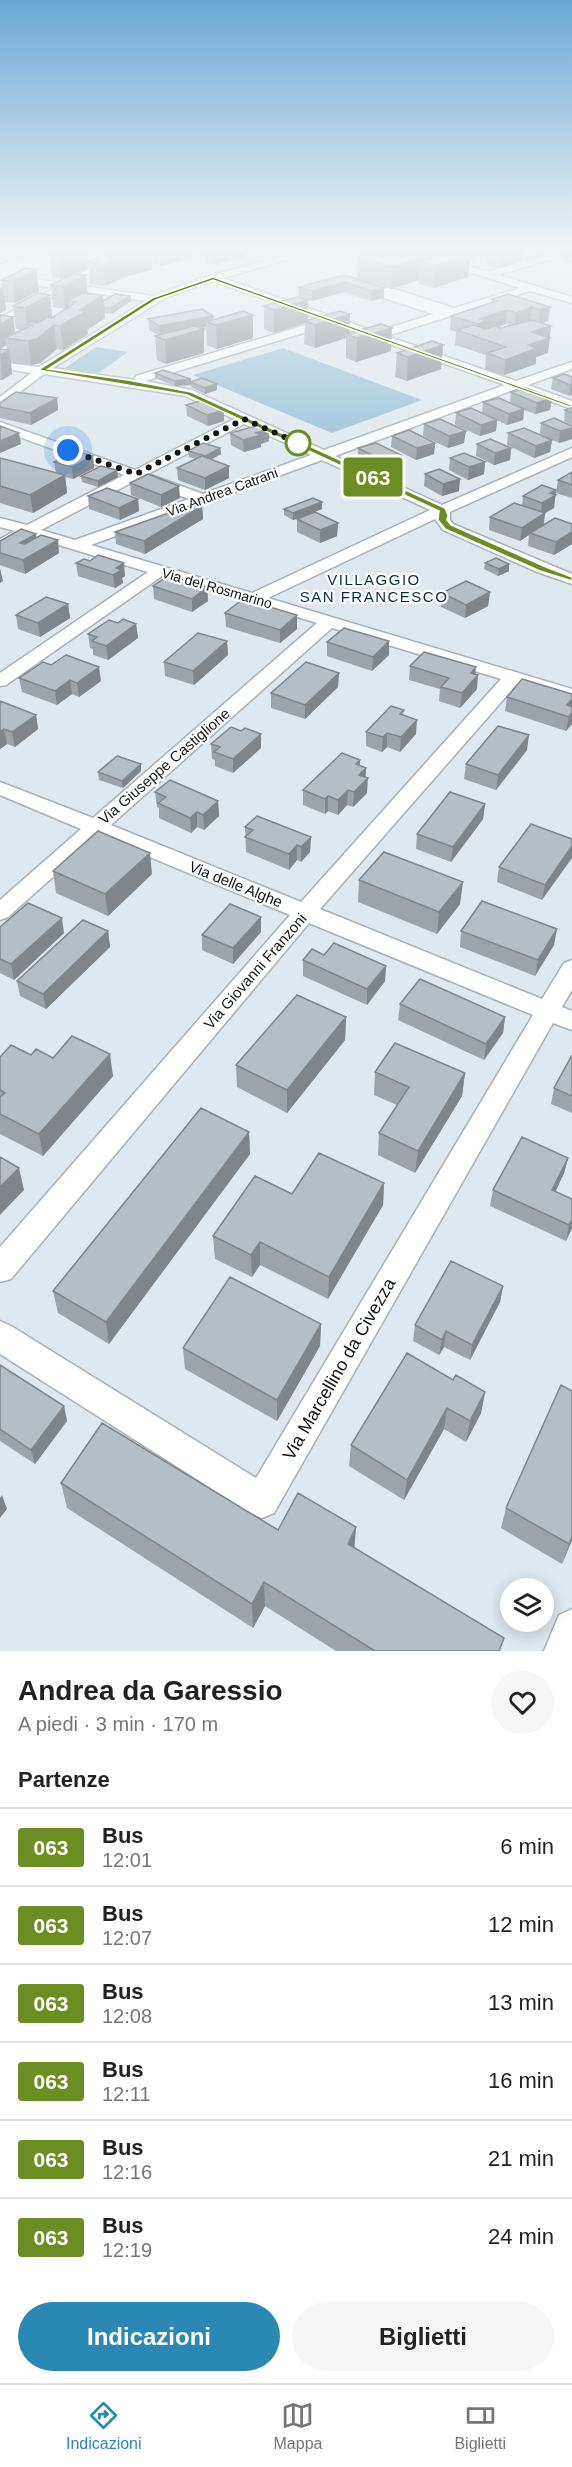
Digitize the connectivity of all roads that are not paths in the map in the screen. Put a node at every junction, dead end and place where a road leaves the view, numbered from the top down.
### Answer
1 (111, 326) edge
2 (315, 326) edge
3 (346, 326) edge
4 (406, 326) edge
5 (374, 336) junction
6 (0, 365) edge
7 (572, 365) edge
8 (42, 370) junction
9 (128, 382) junction
10 (514, 385) junction
11 (0, 403) edge
12 (572, 405) edge
13 (244, 419) junction
14 (0, 426) edge
15 (572, 453) edge
16 (325, 454) junction
17 (136, 474) junction
18 (204, 499) junction
19 (442, 510) junction
20 (0, 522) edge
21 (26, 529) junction
22 (0, 545) edge
23 (75, 545) junction
24 (159, 570) junction
25 (572, 579) edge
26 (255, 598) junction
27 (329, 622) junction
28 (513, 677) junction
29 (0, 681) edge
30 (572, 695) edge
31 (0, 788) edge
32 (94, 827) junction
33 (0, 912) edge
34 (305, 912) junction
35 (572, 969) edge
36 (560, 1016) edge
37 (0, 1269) edge
38 (0, 1336) edge
39 (572, 1628) edge
40 (563, 1651) edge

1 - 8 street
2 - 9 street
3 - 5 street
4 - 5 street
5 - 10 street
6 - 8 street
7 - 10 street, Via Andrea Catrani
8 - 9 street
8 - 11 street
9 - 13 street
10 - 12 street
10 - 16 street, Via Andrea Catrani
13 - 16 street
13 - 17 street
14 - 17 street
15 - 19 street
16 - 18 street, Via Andrea Catrani
16 - 19 street
17 - 18 street
17 - 21 street
18 - 23 street, Via Andrea Catrani
19 - 25 street
19 - 26 street
20 - 21 street, Via del Rosmarino
21 - 22 street
21 - 23 street, Via del Rosmarino
23 - 24 street, Via del Rosmarino
24 - 26 street, Via del Rosmarino
24 - 29 street
26 - 27 street, Via del Rosmarino
27 - 28 street, Via del Rosmarino
27 - 32 street, Via Giuseppe Castiglione
28 - 30 street, Via del Rosmarino
28 - 34 street, Via Giovanni Franzoni
31 - 32 street, Via delle Alghe
32 - 33 street, Via Giuseppe Castiglione
32 - 34 street, Via delle Alghe
34 - 36 street, Via delle Alghe
34 - 37 street, Via Giovanni Franzoni
35 - 36 street, Via Marcellino da Civezza
36 - 38 street, Via Marcellino da Civezza
39 - 40 street

